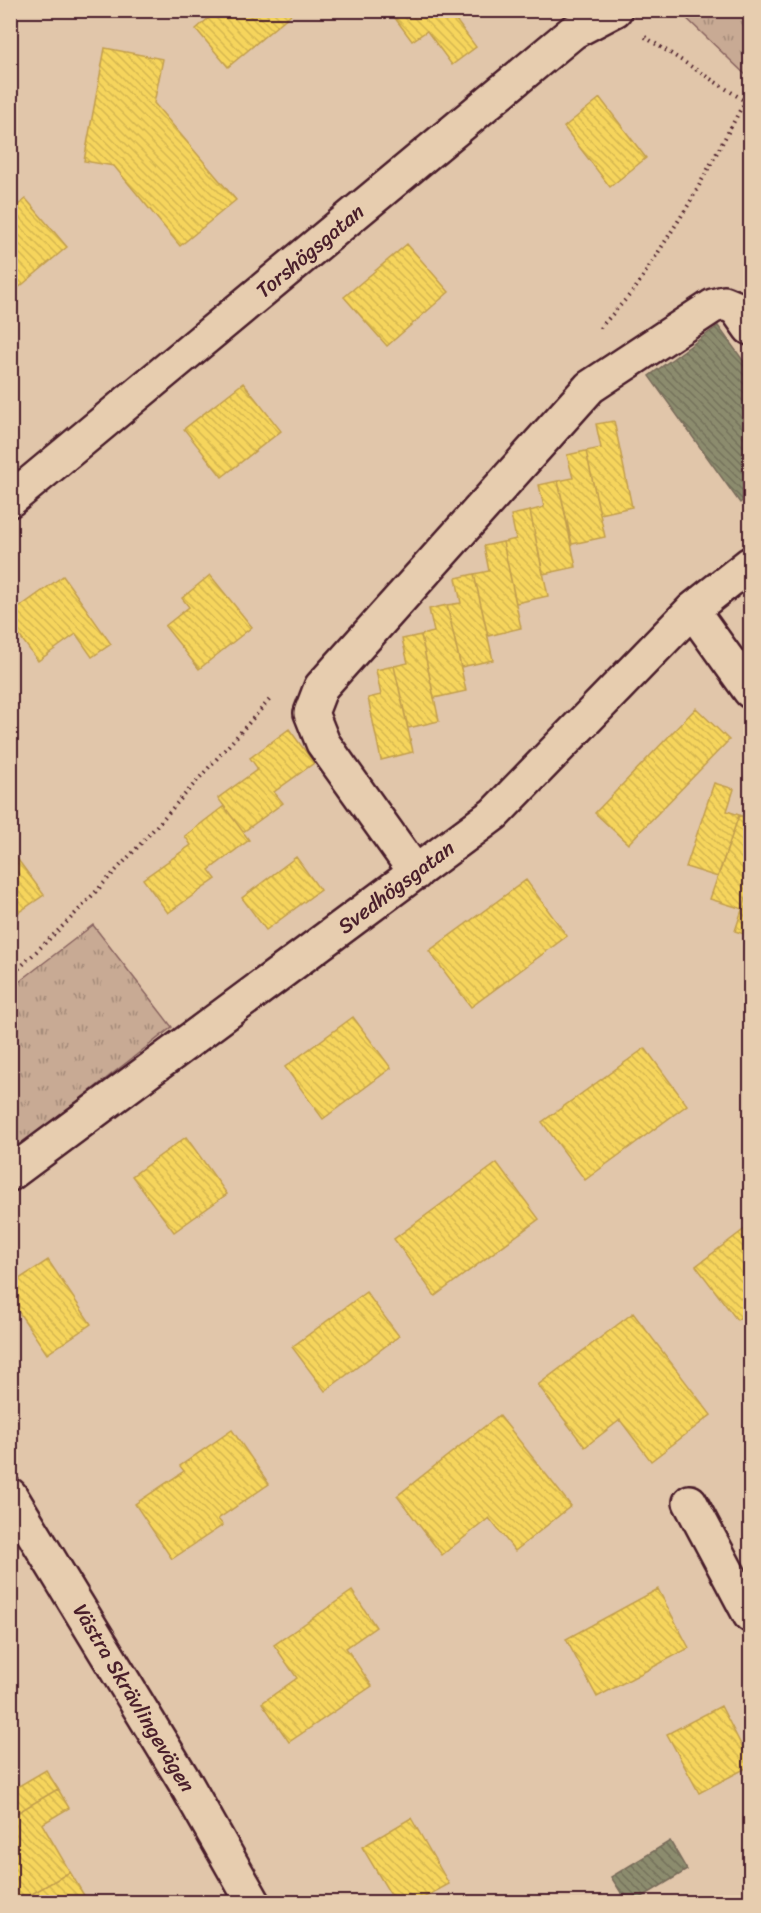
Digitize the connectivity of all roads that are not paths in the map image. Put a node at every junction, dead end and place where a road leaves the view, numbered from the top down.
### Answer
1 (612, 12) edge
2 (750, 328) edge
3 (10, 500) edge
4 (750, 564) edge
5 (692, 610) junction
6 (750, 691) edge
7 (416, 873) junction
8 (10, 1174) edge
9 (10, 1495) edge
10 (690, 1502) dead end
11 (750, 1615) edge
12 (253, 1902) edge

1 - 3 street, Torshögsgatan
2 - 7 street
4 - 5 street, Svedhögsgatan
5 - 6 street
5 - 7 street, Svedhögsgatan
7 - 8 street, Svedhögsgatan
9 - 12 street, Västra Skrävlingevägen
10 - 11 street

